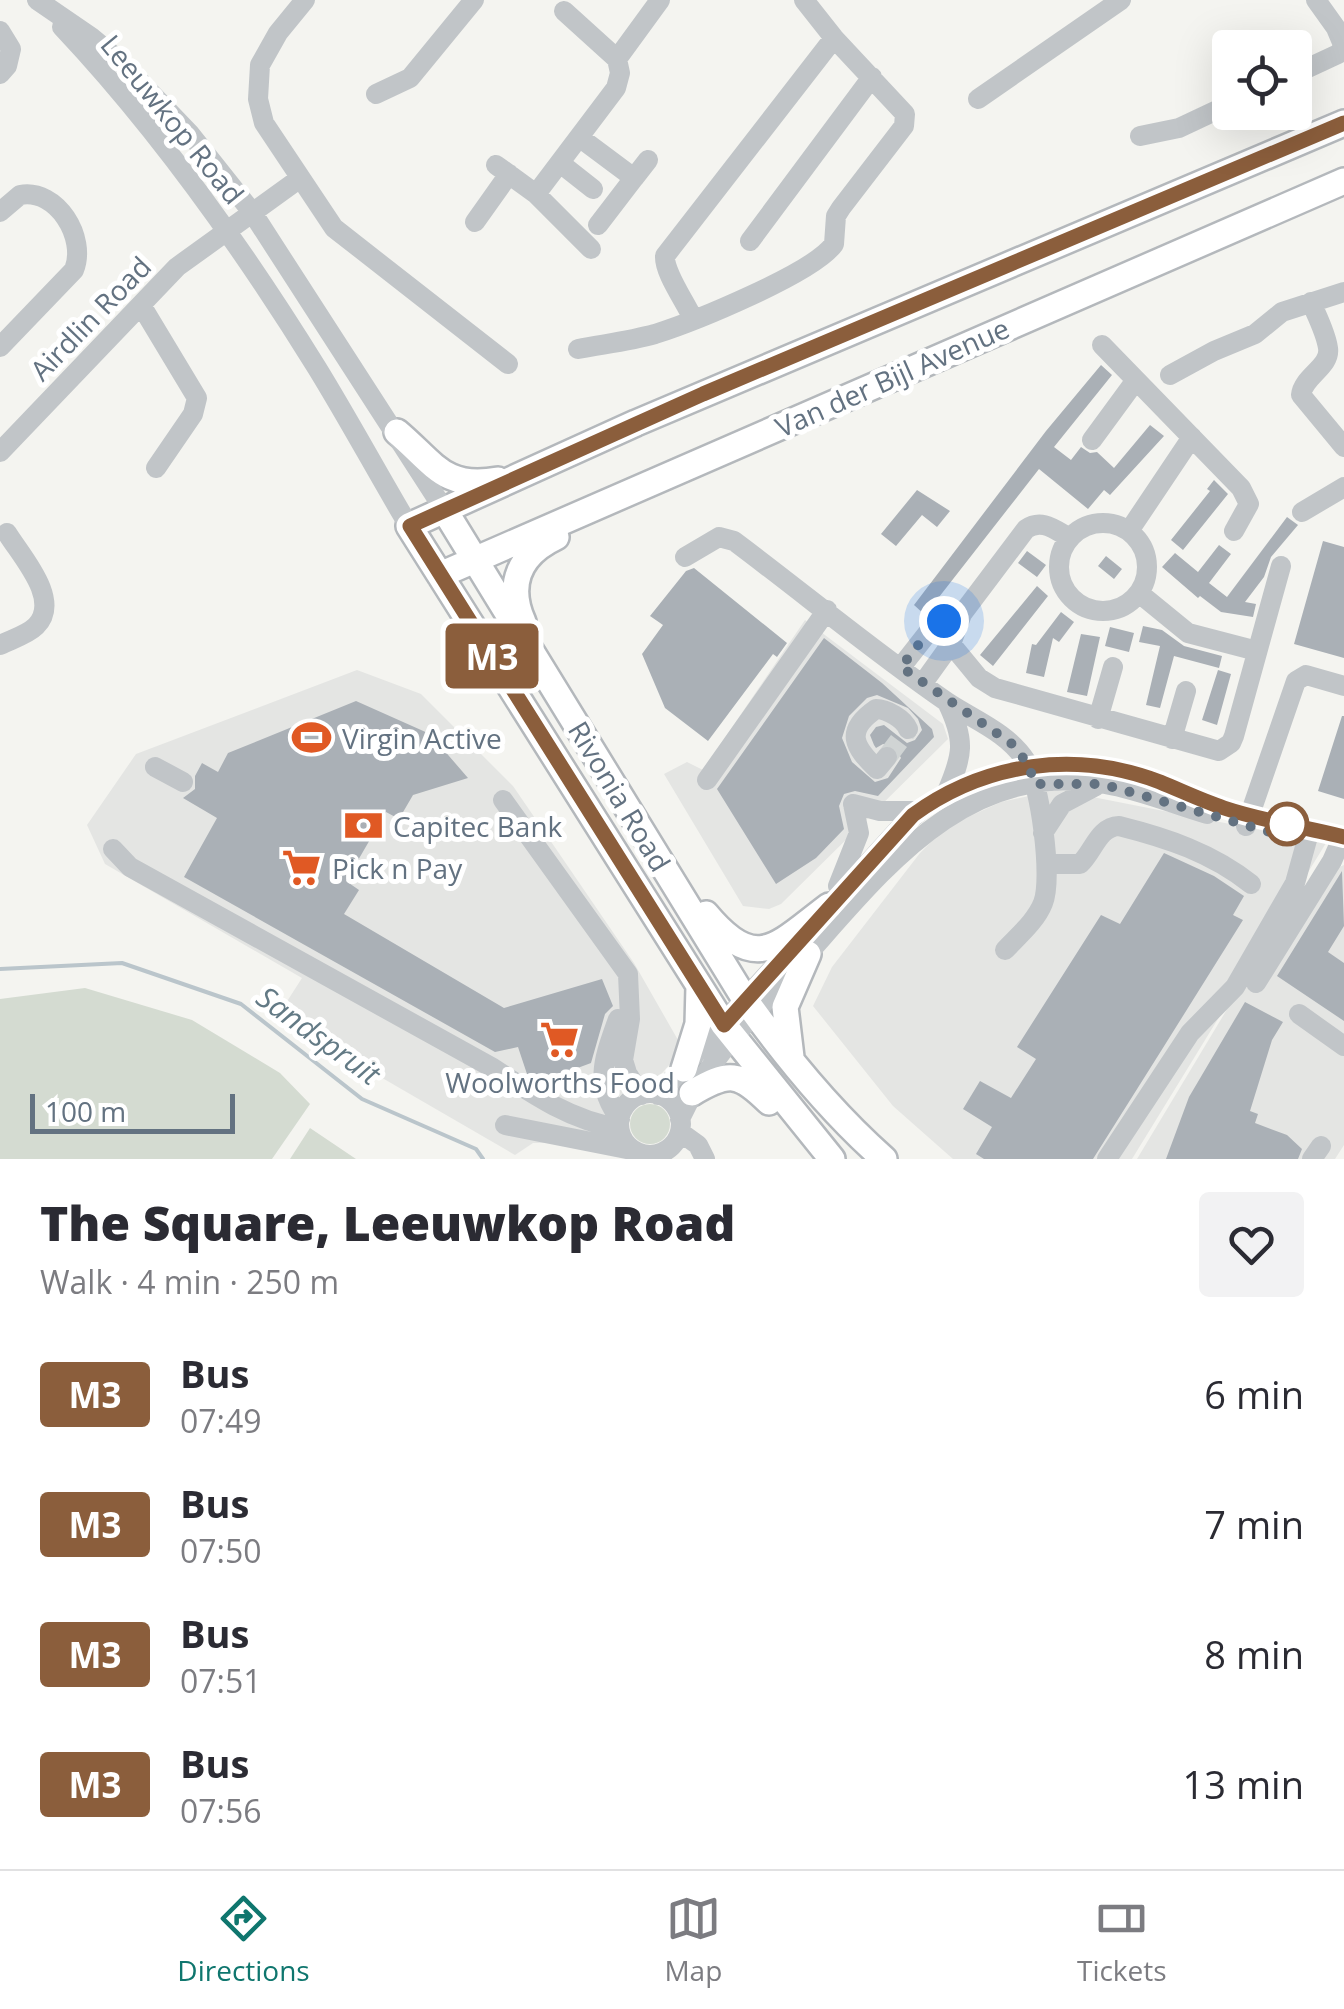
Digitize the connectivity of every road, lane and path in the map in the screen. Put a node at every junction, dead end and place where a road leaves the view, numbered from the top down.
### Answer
1 (37, 0) edge
2 (305, 0) edge
3 (474, 0) edge
4 (660, 0) edge
5 (804, 0) edge
6 (1122, 0) edge
7 (1316, 0) edge
8 (564, 11) dead end
9 (0, 30) edge
10 (1342, 33) edge
11 (834, 38) junction
12 (617, 59) junction
13 (1312, 66) edge
14 (0, 74) edge
15 (872, 78) junction
16 (376, 94) dead end
17 (978, 99) dead end
18 (1212, 112) edge
19 (1344, 123) edge
20 (1140, 136) dead end
21 (579, 137) junction
22 (648, 160) dead end
23 (560, 163) junction
24 (634, 178) junction
25 (299, 179) junction
26 (1344, 181) edge
27 (593, 189) dead end
28 (536, 194) junction
29 (0, 212) edge
30 (252, 212) junction
31 (475, 222) dead end
32 (598, 224) dead end
33 (226, 229) junction
34 (750, 240) dead end
35 (592, 249) dead end
36 (1344, 292) edge
37 (1311, 302) junction
38 (141, 306) junction
39 (693, 318) junction
40 (1102, 345) dead end
41 (0, 347) edge
42 (578, 349) dead end
43 (508, 364) dead end
44 (1170, 375) dead end
45 (1136, 380) junction
46 (397, 432) junction
47 (1192, 438) junction
48 (1092, 440) dead end
49 (1344, 448) edge
50 (0, 452) edge
51 (156, 468) dead end
52 (515, 477) junction
53 (666, 478) junction
54 (1344, 486) edge
55 (445, 511) junction
56 (1302, 512) dead end
57 (410, 526) junction
58 (1234, 530) dead end
59 (1129, 531) junction
60 (7, 533) dead end
61 (1070, 538) junction
62 (684, 557) dead end
63 (472, 558) junction
64 (1281, 566) dead end
65 (440, 575) junction
66 (1138, 593) junction
67 (827, 610) junction
68 (962, 614) junction
69 (951, 644) junction
70 (0, 645) edge
71 (1257, 651) junction
72 (901, 667) junction
73 (1114, 668) dead end
74 (549, 676) junction
75 (923, 683) junction
76 (1344, 686) edge
77 (1186, 692) dead end
78 (947, 702) junction
79 (1098, 718) junction
80 (908, 729) dead end
81 (1172, 739) junction
82 (886, 757) dead end
83 (155, 768) dead end
84 (1031, 774) junction
85 (707, 780) dead end
86 (182, 782) dead end
87 (1102, 784) junction
88 (946, 794) junction
89 (503, 800) dead end
90 (918, 811) junction
91 (1248, 821) junction
92 (1043, 834) junction
93 (1309, 835) junction
94 (645, 840) junction
95 (1342, 844) edge
96 (113, 849) dead end
97 (1047, 864) junction
98 (1252, 884) dead end
99 (829, 906) junction
100 (1005, 950) dead end
101 (808, 954) junction
102 (1256, 983) dead end
103 (700, 986) junction
104 (628, 1005) junction
105 (751, 1007) junction
106 (1299, 1014) dead end
107 (729, 1032) junction
108 (1344, 1046) edge
109 (792, 1062) junction
110 (688, 1081) junction
111 (650, 1095) junction
112 (802, 1122) junction
113 (505, 1125) dead end
114 (680, 1125) junction
115 (620, 1126) junction
116 (578, 1139) junction
117 (632, 1150) junction
118 (669, 1156) edge
119 (705, 1159) edge
120 (832, 1159) edge
121 (884, 1159) edge
122 (1107, 1159) edge

1 - 30 street, Leeuwkop Road
1 - 33 street, Leeuwkop Road
2 - 25 street
3 - 16 street
4 - 12 street
5 - 11 street
6 - 17 street
7 - 10 street
8 - 12 street
9 - 14 street
10 - 13 street
11 - 15 street
11 - 39 street
12 - 21 street
15 - 34 street
15 - 39 street
18 - 20 street
19 - 52 main road, Van der Bijl Avenue
21 - 23 street
21 - 24 street
22 - 24 street
23 - 27 street
23 - 28 street
24 - 32 street
25 - 30 street, Airdlin Road
25 - 43 street
26 - 53 main road, Van der Bijl Avenue
28 - 31 street
28 - 35 street
29 - 41 street
30 - 33 street, Airdlin Road
30 - 46 street, Rivonia Road
33 - 38 street, Airdlin Road
33 - 57 street, Rivonia Road
36 - 37 street
37 - 44 street
37 - 49 street
38 - 50 street, Airdlin Road
38 - 51 street
39 - 42 street
40 - 45 street
45 - 47 street
45 - 48 street
46 - 52 main road
46 - 55 street, Rivonia Road
47 - 58 street
47 - 59 street
52 - 55 main road, Van der Bijl Avenue
53 - 63 main road, Van der Bijl Avenue
53 - 74 main road
54 - 56 street
55 - 57 main road, Van der Bijl Avenue
55 - 63 main road, Rivonia Road
57 - 65 main road, Rivonia Road
59 - 61 street
59 - 66 street
60 - 70 street
61 - 66 street
61 - 68 street
62 - 67 street
63 - 65 main road, Van der Bijl Avenue
63 - 74 main road, Rivonia Road
64 - 71 street
65 - 103 main road, Rivonia Road
66 - 71 street
67 - 72 street
67 - 85 street
68 - 69 street
68 - 72 street
69 - 75 street
69 - 79 street
71 - 81 street
72 - 75 street
73 - 79 street
74 - 94 main road, Rivonia Road
75 - 78 street
76 - 91 street
77 - 81 street
78 - 84 street
78 - 88 street
79 - 81 street
80 - 82 street
83 - 86 street
84 - 87 street
84 - 88 street
84 - 91 street
84 - 92 street
84 - 101 street
87 - 91 street
87 - 92 street
88 - 90 street
89 - 104 street
90 - 99 street
90 - 99 street
91 - 93 street
92 - 97 street
93 - 95 street
93 - 122 street
94 - 99 main road
94 - 105 main road, Rivonia Road
95 - 102 street
96 - 115 street
97 - 98 street
97 - 100 street
99 - 105 street
101 - 105 street
101 - 109 main road
103 - 107 main road, Rivonia Road
103 - 110 main road
104 - 111 street
104 - 115 street
105 - 107 street
105 - 109 main road, Rivonia Road
106 - 108 street
107 - 110 street
107 - 112 main road, Rivonia Road
109 - 121 main road, Rivonia Road
110 - 111 street
110 - 112 main road
110 - 114 street
111 - 114 street
111 - 115 street
112 - 120 main road, Rivonia Road
113 - 116 street
114 - 118 street
114 - 119 street
115 - 116 street
115 - 117 street
116 - 117 street
117 - 118 street

